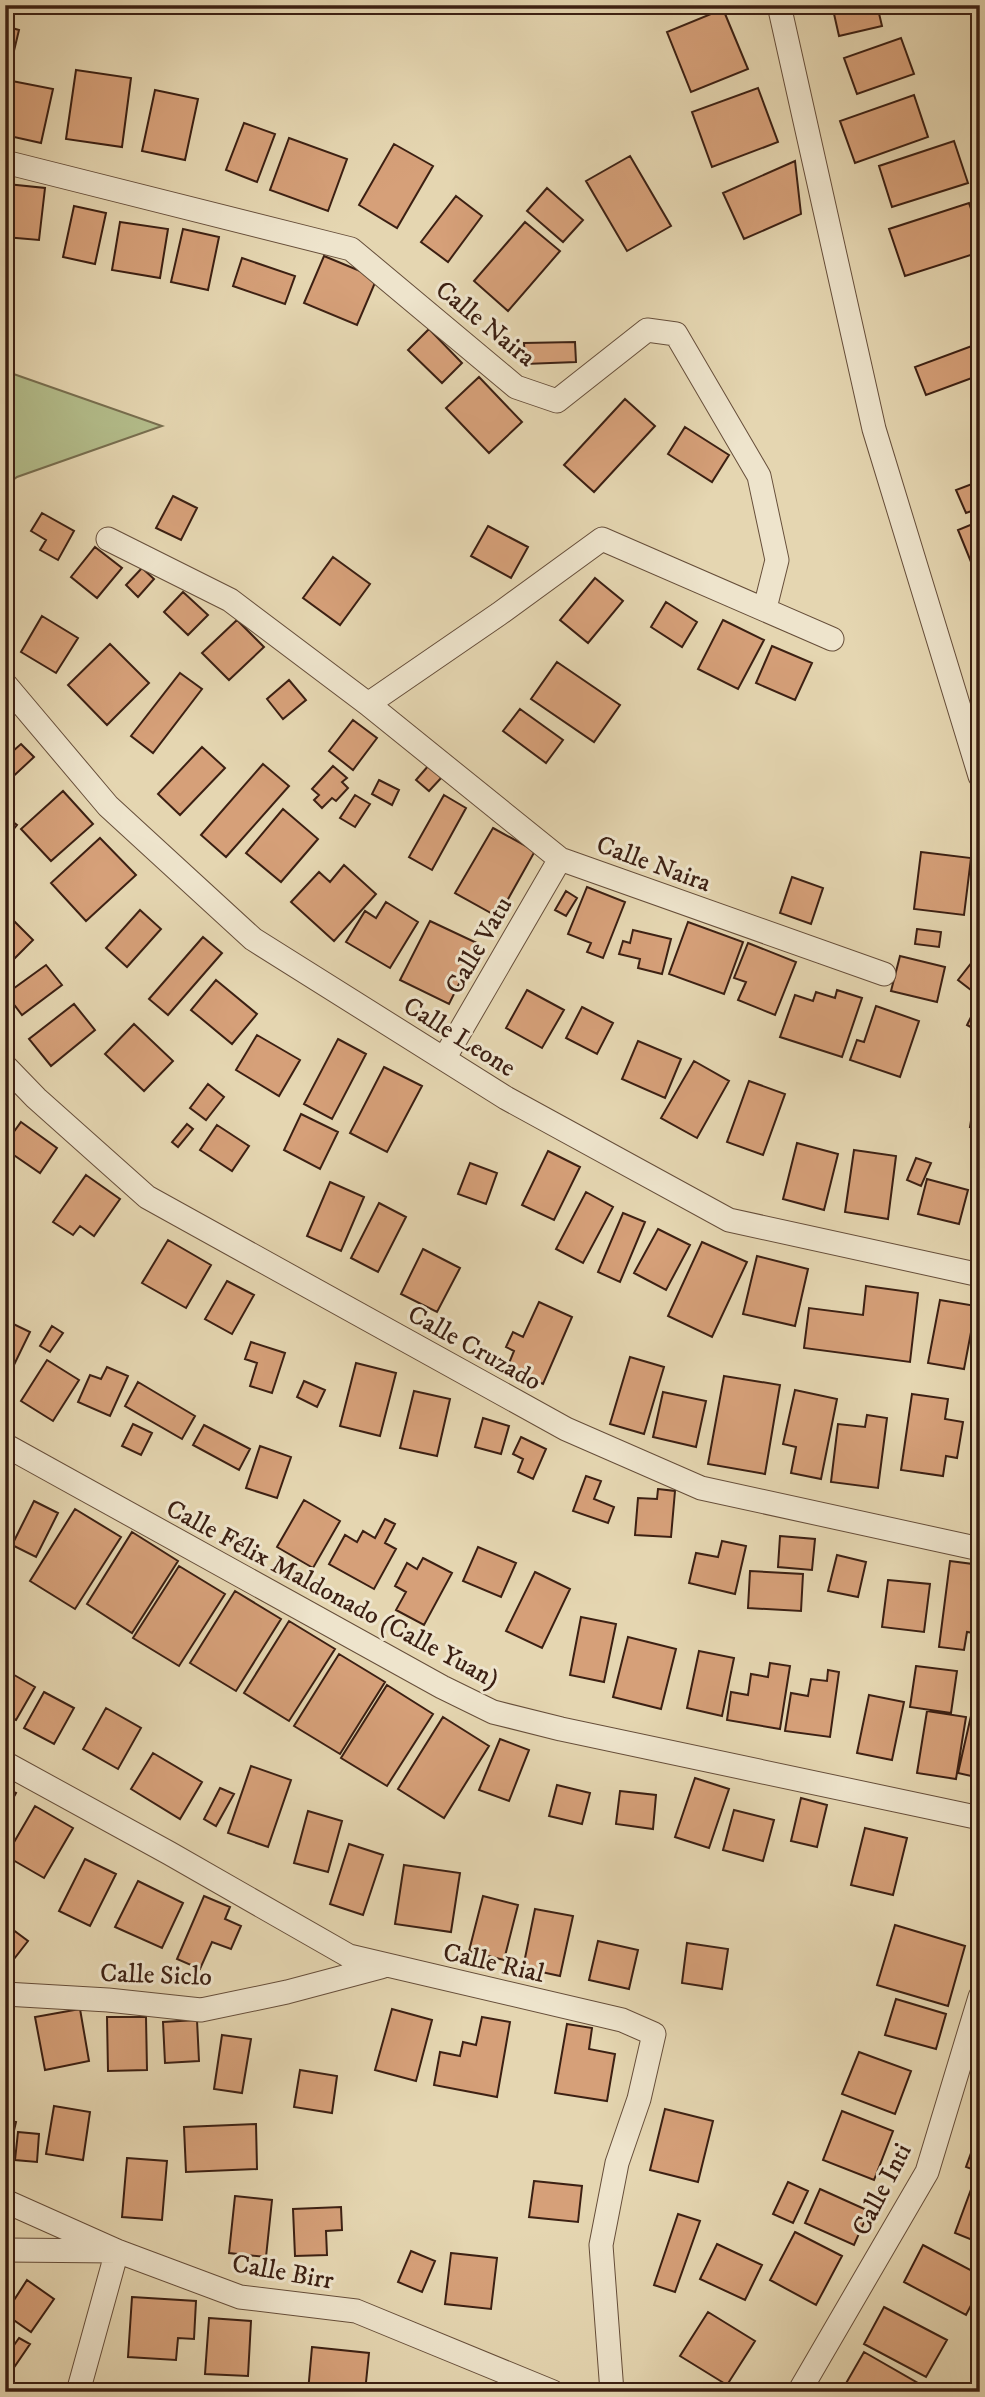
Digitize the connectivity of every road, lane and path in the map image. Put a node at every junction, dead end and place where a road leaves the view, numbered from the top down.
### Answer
1 (779, 5) edge
2 (5, 162) edge
3 (108, 538) dead end
4 (765, 608) junction
5 (832, 639) dead end
6 (5, 684) edge
7 (368, 704) junction
8 (980, 776) edge
9 (559, 859) junction
10 (884, 974) dead end
11 (444, 1059) junction
12 (5, 1066) edge
13 (980, 1275) edge
14 (5, 1445) edge
15 (980, 1549) edge
16 (5, 1763) edge
17 (980, 1818) edge
18 (384, 1966) junction
19 (5, 1994) edge
20 (980, 1997) edge
21 (5, 2201) edge
22 (5, 2250) edge
23 (117, 2251) junction
24 (78, 2392) edge
25 (553, 2392) edge
26 (612, 2392) edge
27 (799, 2392) edge

1 - 8 street
2 - 4 street, Calle Naira
3 - 7 street, Calle Naira
4 - 5 street
4 - 7 street
6 - 11 street, Calle Leone
7 - 9 street, Calle Naira
9 - 10 street, Calle Naira
9 - 11 street, Calle Vatu
11 - 13 street, Calle Leone
12 - 15 street, Calle Cruzado
14 - 17 street, Calle Félix Maldonado (Calle Yuan)
16 - 18 street, Calle Rial
18 - 19 street, Calle Siclo
18 - 26 street, Calle Rial
20 - 27 street, Calle Inti
21 - 23 street, Calle Birr
22 - 23 street
23 - 24 street
23 - 25 street, Calle Birr

